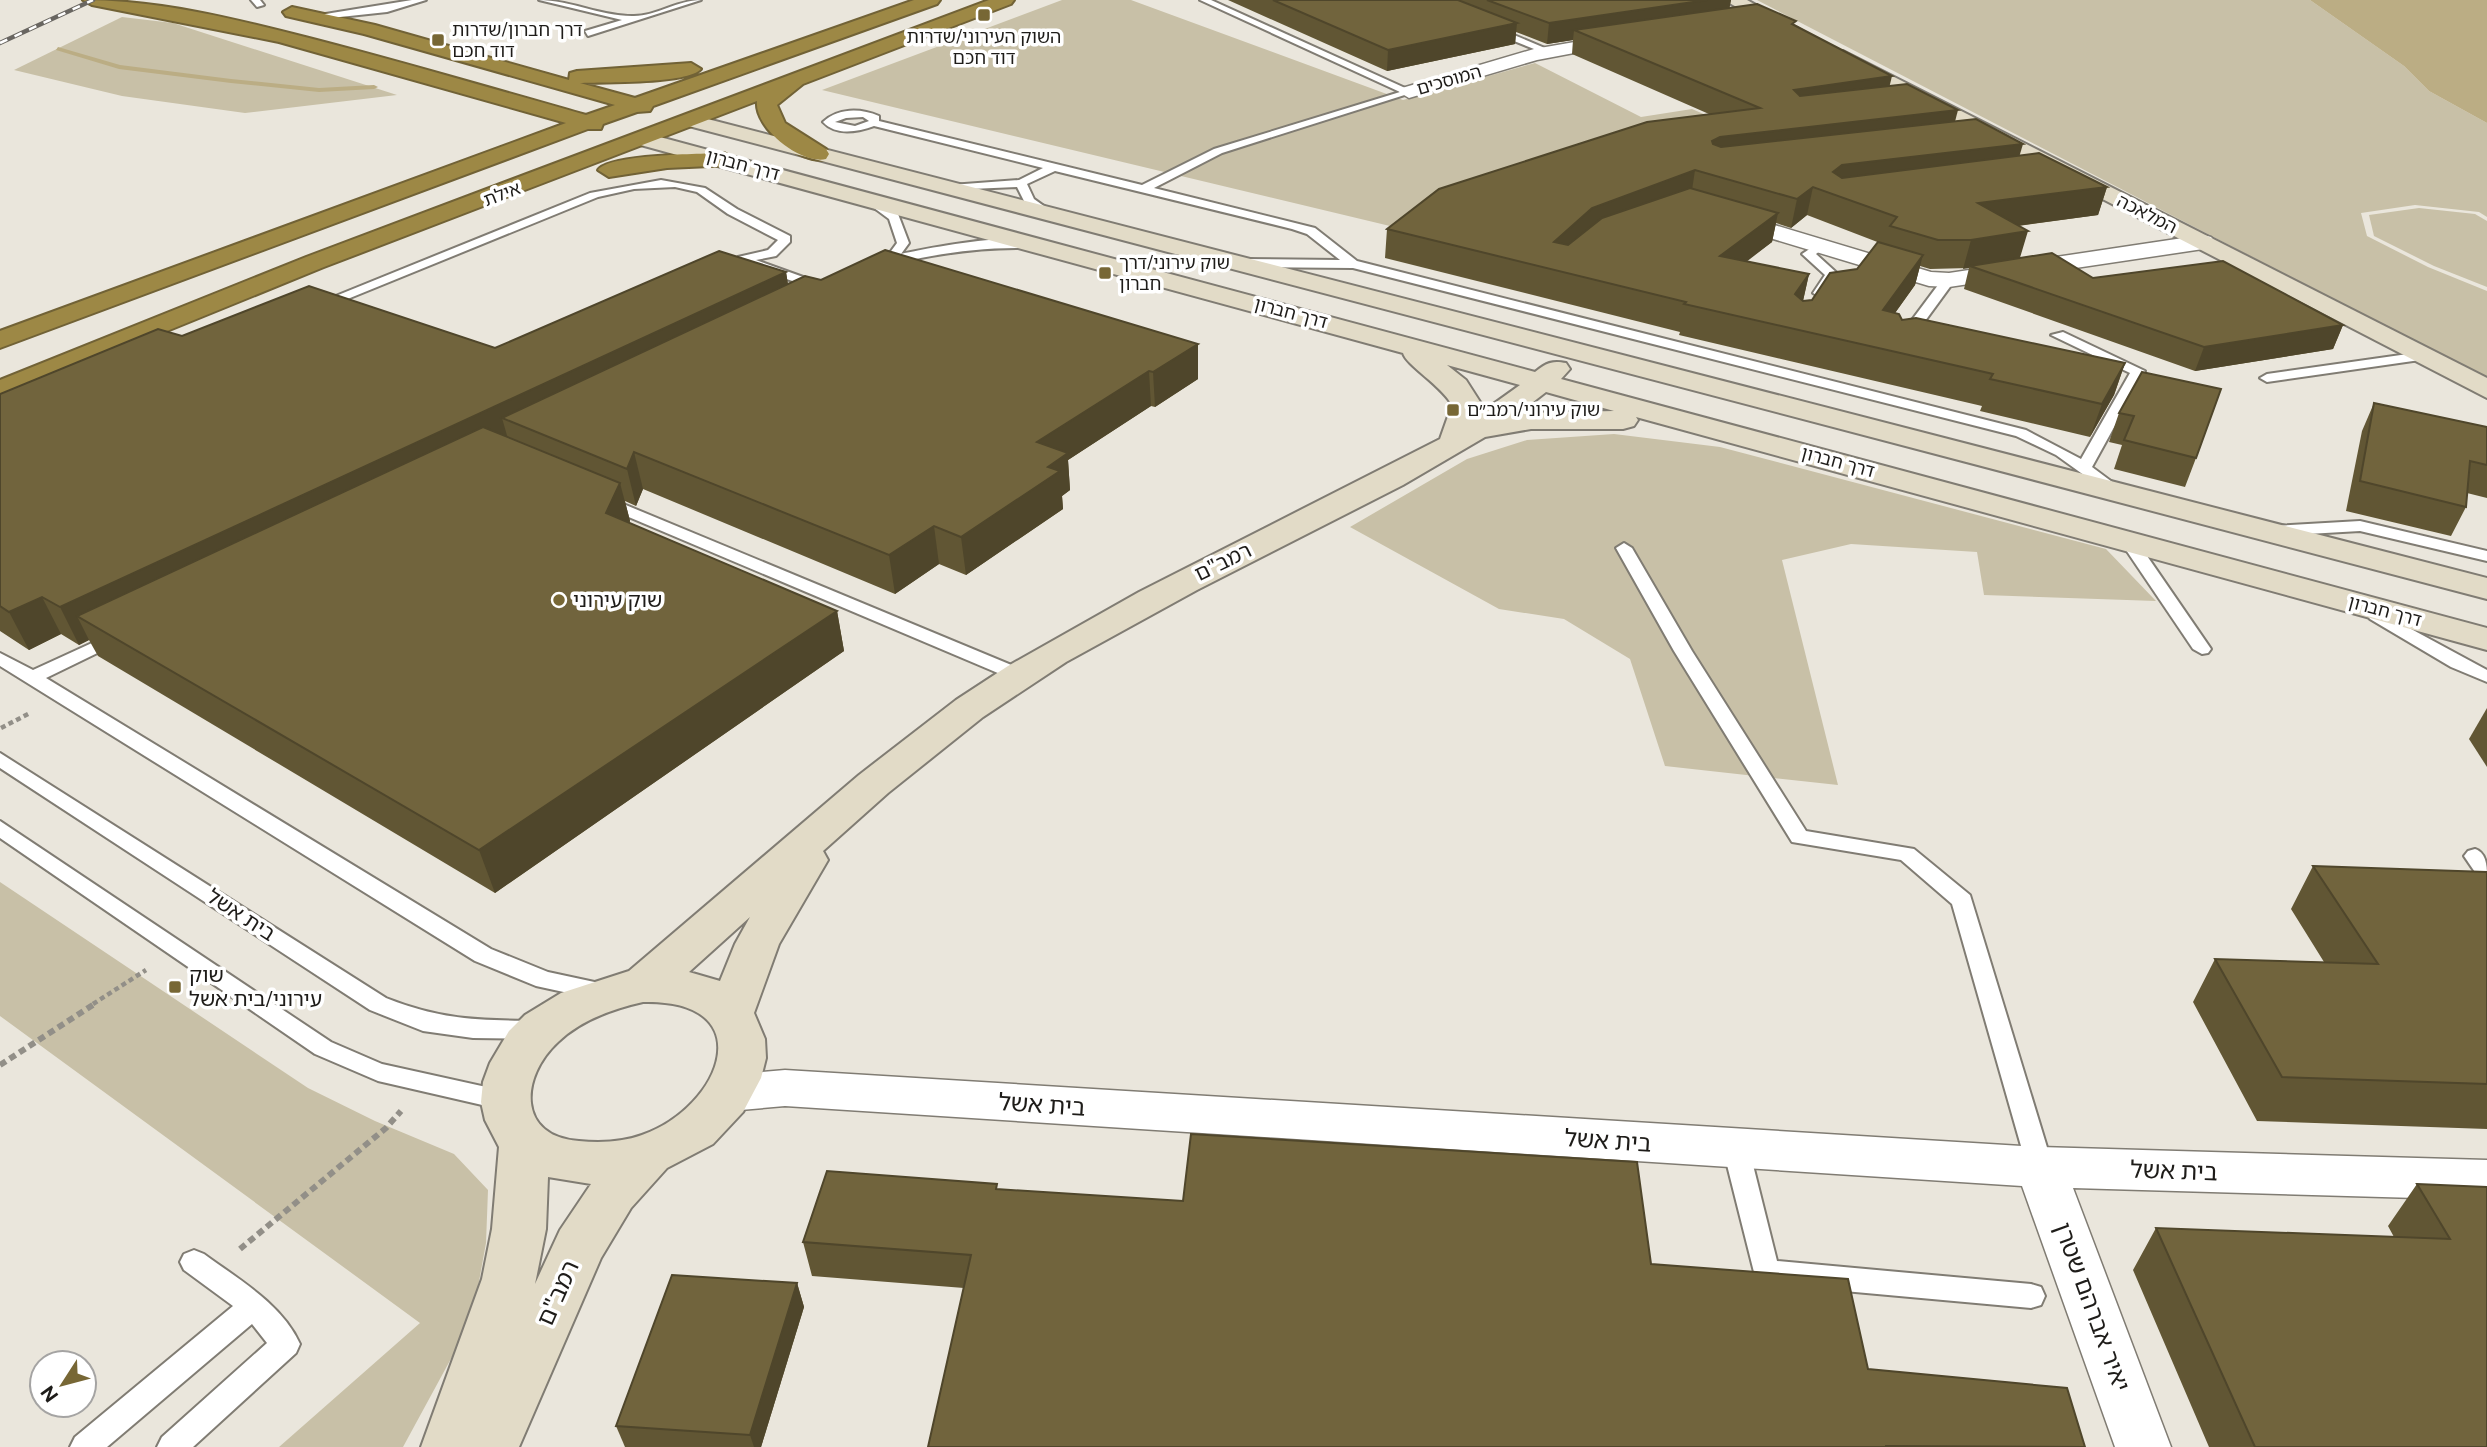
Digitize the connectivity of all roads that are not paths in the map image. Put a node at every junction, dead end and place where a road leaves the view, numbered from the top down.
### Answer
1 (92, 0) edge
2 (234, 0) edge
3 (422, 0) edge
4 (543, 0) edge
5 (697, 0) edge
6 (931, 0) edge
7 (1005, 0) edge
8 (1204, 0) edge
9 (258, 3) edge
10 (387, 9) junction
11 (1731, 12) edge
12 (312, 16) junction
13 (632, 19) junction
14 (1483, 26) edge
15 (588, 33) dead end
16 (384, 34) junction
17 (1640, 36) edge
18 (1804, 37) edge
19 (796, 48) junction
20 (1829, 50) edge
21 (1546, 51) junction
22 (507, 69) junction
23 (810, 74) junction
24 (479, 92) junction
25 (1409, 92) junction
26 (1928, 101) junction
27 (1901, 104) edge
28 (636, 105) junction
29 (692, 121) junction
30 (588, 122) junction
31 (873, 123) dead end
32 (1997, 137) junction
33 (645, 139) junction
34 (1971, 140) edge
35 (818, 154) junction
36 (724, 160) junction
37 (1053, 167) junction
38 (2065, 171) junction
39 (459, 172) junction
40 (2038, 175) edge
41 (1021, 183) junction
42 (950, 188) junction
43 (1144, 189) junction
44 (868, 199) junction
45 (471, 206) junction
46 (1703, 211) edge
47 (1049, 214) junction
48 (2203, 242) junction
49 (1038, 245) junction
50 (1820, 246) junction
51 (891, 260) junction
52 (1236, 263) junction
53 (1353, 264) junction
54 (2259, 271) junction
55 (866, 275) edge
56 (2232, 275) edge
57 (1949, 280) junction
58 (810, 302) edge
59 (1811, 305) edge
60 (302, 313) edge
61 (2058, 335) dead end
62 (0, 340) edge
63 (1393, 341) junction
64 (1899, 346) edge
65 (1576, 352) junction
66 (2422, 356) junction
67 (2267, 378) dead end
68 (1543, 382) junction
69 (2487, 389) edge
70 (0, 390) edge
71 (1704, 426) junction
72 (1464, 439) junction
73 (2084, 468) junction
74 (583, 493) edge
75 (2119, 493) junction
76 (2268, 532) junction
77 (2128, 541) junction
78 (1624, 548) dead end
79 (2487, 556) edge
80 (2487, 589) edge
81 (2343, 599) junction
82 (131, 629) edge
83 (2487, 639) edge
84 (2202, 649) dead end
85 (0, 658) edge
86 (1019, 675) junction
87 (2487, 676) edge
88 (32, 678) junction
89 (0, 759) edge
90 (874, 780) junction
91 (0, 828) edge
92 (624, 988) junction
93 (731, 1013) junction
94 (539, 1030) junction
95 (729, 1094) junction
96 (515, 1122) junction
97 (1736, 1150) junction
98 (649, 1154) junction
99 (2040, 1167) junction
100 (2487, 1180) edge
101 (202, 1268) road end
102 (2031, 1296) dead end
103 (254, 1306) junction
104 (85, 1447) edge
105 (172, 1447) edge
106 (451, 1447) edge
107 (489, 1447) edge
108 (2143, 1447) edge

1 - 24 highway, דרך חברון
2 - 9 highway, דרך חברון
3 - 10 lane
4 - 13 lane
5 - 13 lane
6 - 19 highway, אילת
7 - 23 highway, אילת
8 - 25 lane
9 - 12 highway, דרך חברון
10 - 12 lane
10 - 16 lane
11 - 18 main road
12 - 16 highway, דרך חברון
13 - 15 lane
14 - 21 lane
16 - 22 highway, דרך חברון
17 - 21 street, המוסכים
19 - 22 highway
19 - 28 highway, אילת
20 - 26 main road, המלאכה
21 - 25 street, המוסכים
22 - 28 highway, דרך חברון
23 - 29 highway, אילת
23 - 35 highway
24 - 30 highway, דרך חברון
24 - 39 highway
25 - 43 lane, המוסכים
26 - 27 lane
26 - 32 main road, המלאכה
28 - 29 highway, דרך חברון
28 - 30 highway, אילת
29 - 33 highway, אילת
29 - 35 main road, דרך חברון
30 - 33 highway, דרך חברון
30 - 39 highway, אילת
31 - 37 lane
32 - 34 lane
32 - 38 main road, המלאכה
33 - 36 main road, דרך חברון
33 - 45 highway, אילת
35 - 42 main road, דרך חברון
36 - 44 main road, דרך חברון
36 - 45 highway
37 - 41 lane
37 - 43 lane
38 - 40 lane
38 - 48 main road, המלאכה
39 - 62 highway, אילת
41 - 42 lane
41 - 47 lane
42 - 47 main road, דרך חברון
43 - 53 lane
44 - 49 main road, דרך חברון
44 - 51 lane
45 - 70 highway, אילת
46 - 50 street
47 - 52 main road, דרך חברון
48 - 54 main road, המלאכה
48 - 57 street
49 - 51 lane
49 - 63 main road, דרך חברון
50 - 57 street
50 - 59 lane
51 - 55 lane
52 - 53 lane
52 - 65 main road, דרך חברון
53 - 73 lane
54 - 56 lane
54 - 66 main road, המלאכה
57 - 64 lane
58 - 60 lane
61 - 73 lane
63 - 68 main road, דרך חברון
63 - 72 main road
65 - 68 main road, רמב"ם
65 - 75 main road, דרך חברון
66 - 67 lane
66 - 69 main road, המלאכה
68 - 71 main road, דרך חברון
68 - 72 main road, רמב"ם
71 - 72 main road
71 - 77 main road, דרך חברון
72 - 86 main road, רמב"ם
73 - 75 lane
74 - 86 lane
75 - 76 main road, דרך חברון
76 - 79 lane
76 - 80 main road, דרך חברון
77 - 81 main road, דרך חברון
77 - 84 lane
78 - 99 lane
81 - 83 main road, דרך חברון
81 - 87 lane
82 - 88 lane
85 - 88 lane
86 - 90 main road, רמב"ם
88 - 92 lane
89 - 94 lane, בית אשל
90 - 92 main road, רמב"ם
90 - 93 main road, רמב"ם
91 - 96 lane
92 - 93 main road
92 - 94 main road
93 - 95 main road
94 - 96 main road
95 - 97 street, בית אשל
95 - 98 main road
96 - 98 main road
96 - 106 main road
97 - 99 street, בית אשל
97 - 102 lane
98 - 107 main road, רמב"ם
99 - 100 street, בית אשל
99 - 108 street, יאיר אברהם שטרן
101 - 103 lane
103 - 104 lane
103 - 105 lane

